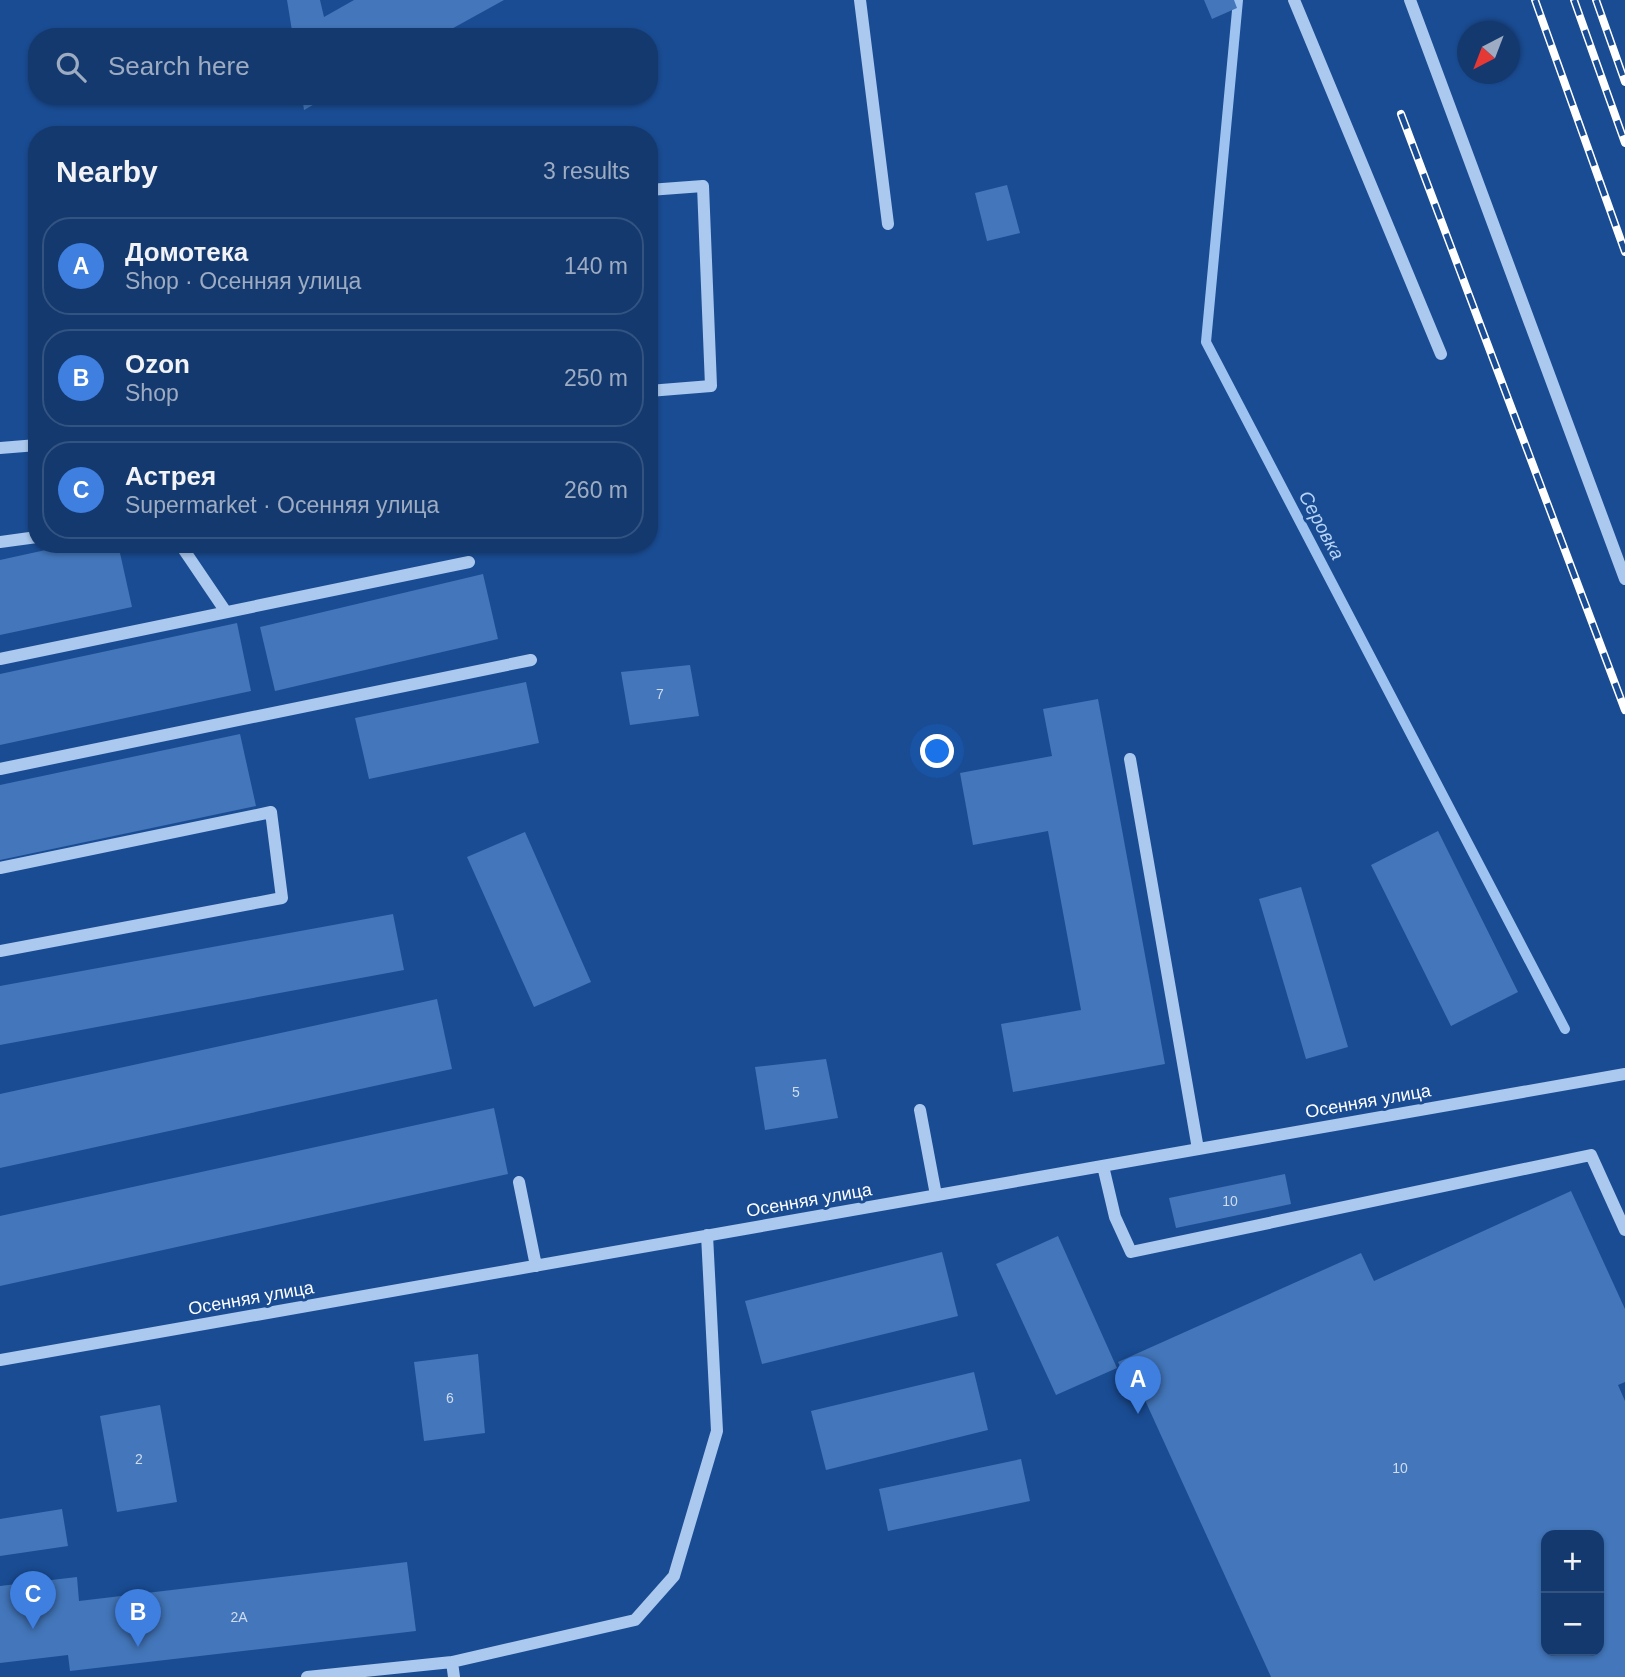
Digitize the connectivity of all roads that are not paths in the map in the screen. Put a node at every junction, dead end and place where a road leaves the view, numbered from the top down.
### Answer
1 (860, 0) edge
2 (1294, 0) edge
3 (1410, 0) edge
4 (658, 189) edge
5 (888, 224) dead end
6 (1441, 354) dead end
7 (658, 390) edge
8 (28, 446) edge
9 (0, 448) edge
10 (28, 538) edge
11 (0, 542) edge
12 (186, 553) edge
13 (468, 562) dead end
14 (1625, 579) edge
15 (226, 612) junction
16 (0, 659) edge
17 (531, 660) dead end
18 (1130, 760) dead end
19 (0, 769) edge
20 (0, 869) edge
21 (0, 951) edge
22 (1625, 1074) edge
23 (920, 1111) dead end
24 (1198, 1149) junction
25 (1103, 1166) junction
26 (519, 1182) dead end
27 (936, 1195) junction
28 (1625, 1230) edge
29 (707, 1236) junction
30 (536, 1265) junction
31 (0, 1360) edge
32 (452, 1662) junction
33 (307, 1677) edge
34 (454, 1677) edge

1 - 5 street
2 - 6 street
3 - 14 street
4 - 7 street
8 - 9 street
10 - 11 street
12 - 15 street
13 - 15 street
15 - 16 street
17 - 19 street
18 - 24 street
20 - 21 street
22 - 24 street, Осенняя улица
23 - 27 street
24 - 25 street, Осенняя улица
25 - 27 street, Осенняя улица
25 - 28 street
26 - 30 street
27 - 29 street, Осенняя улица
29 - 30 street, Осенняя улица
29 - 32 street
30 - 31 street, Осенняя улица
32 - 33 street
32 - 34 street

